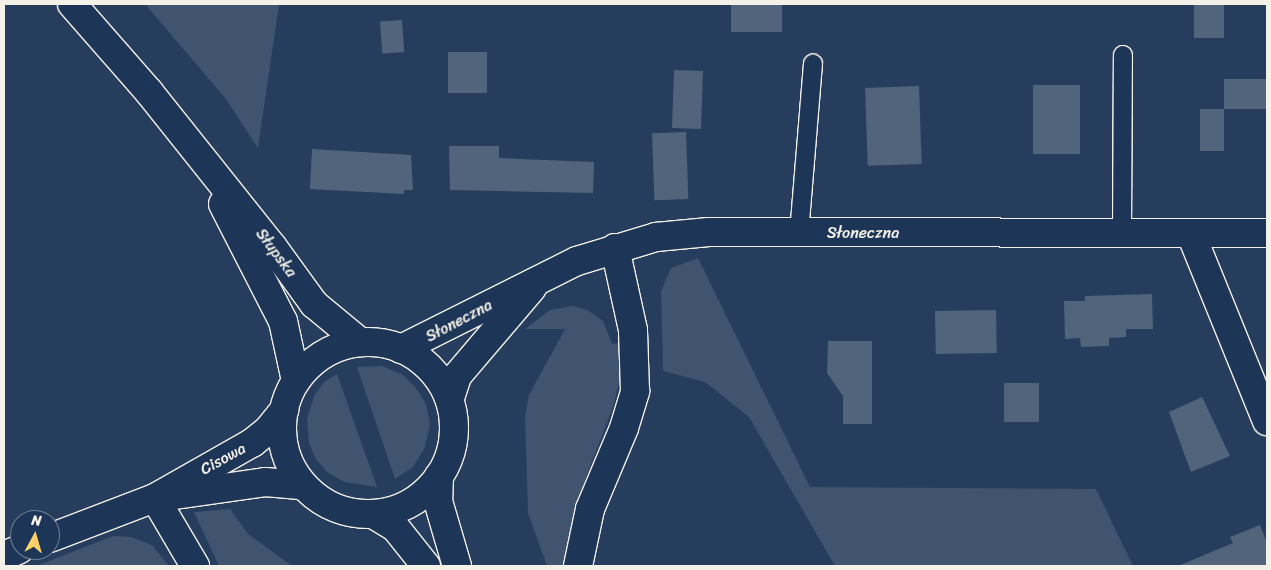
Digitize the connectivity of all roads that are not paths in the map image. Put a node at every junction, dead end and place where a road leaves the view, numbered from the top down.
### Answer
1 (72, 4) edge
2 (1123, 55) dead end
3 (813, 64) dead end
4 (199, 156) junction
5 (1122, 232) junction
6 (1267, 233) edge
7 (799, 234) junction
8 (1191, 234) junction
9 (615, 248) junction
10 (543, 276) junction
11 (360, 342) junction
12 (401, 350) junction
13 (296, 381) junction
14 (450, 398) junction
15 (284, 410) junction
16 (1267, 421) edge
17 (439, 476) junction
18 (303, 485) junction
19 (154, 498) junction
20 (373, 514) junction
21 (60, 534) edge
22 (194, 566) edge
23 (426, 566) edge
24 (457, 566) edge
25 (578, 566) edge

1 - 4 street, Słupska
2 - 5 lane
3 - 7 lane
4 - 11 street, Słupska
4 - 13 street, Słupska
5 - 7 street, Słoneczna
5 - 8 street, Słoneczna
6 - 8 street, Słoneczna
7 - 9 street, Słoneczna
8 - 16 street
9 - 10 street, Słoneczna
9 - 25 street
10 - 12 street, Słoneczna
10 - 14 street, Słoneczna
11 - 12 street
11 - 13 street
12 - 14 street
13 - 15 street
14 - 17 street
15 - 18 street
15 - 19 street, Cisowa
17 - 20 street
17 - 24 street
18 - 19 street, Cisowa
18 - 20 street
19 - 21 street, Cisowa
19 - 22 street
20 - 23 street

